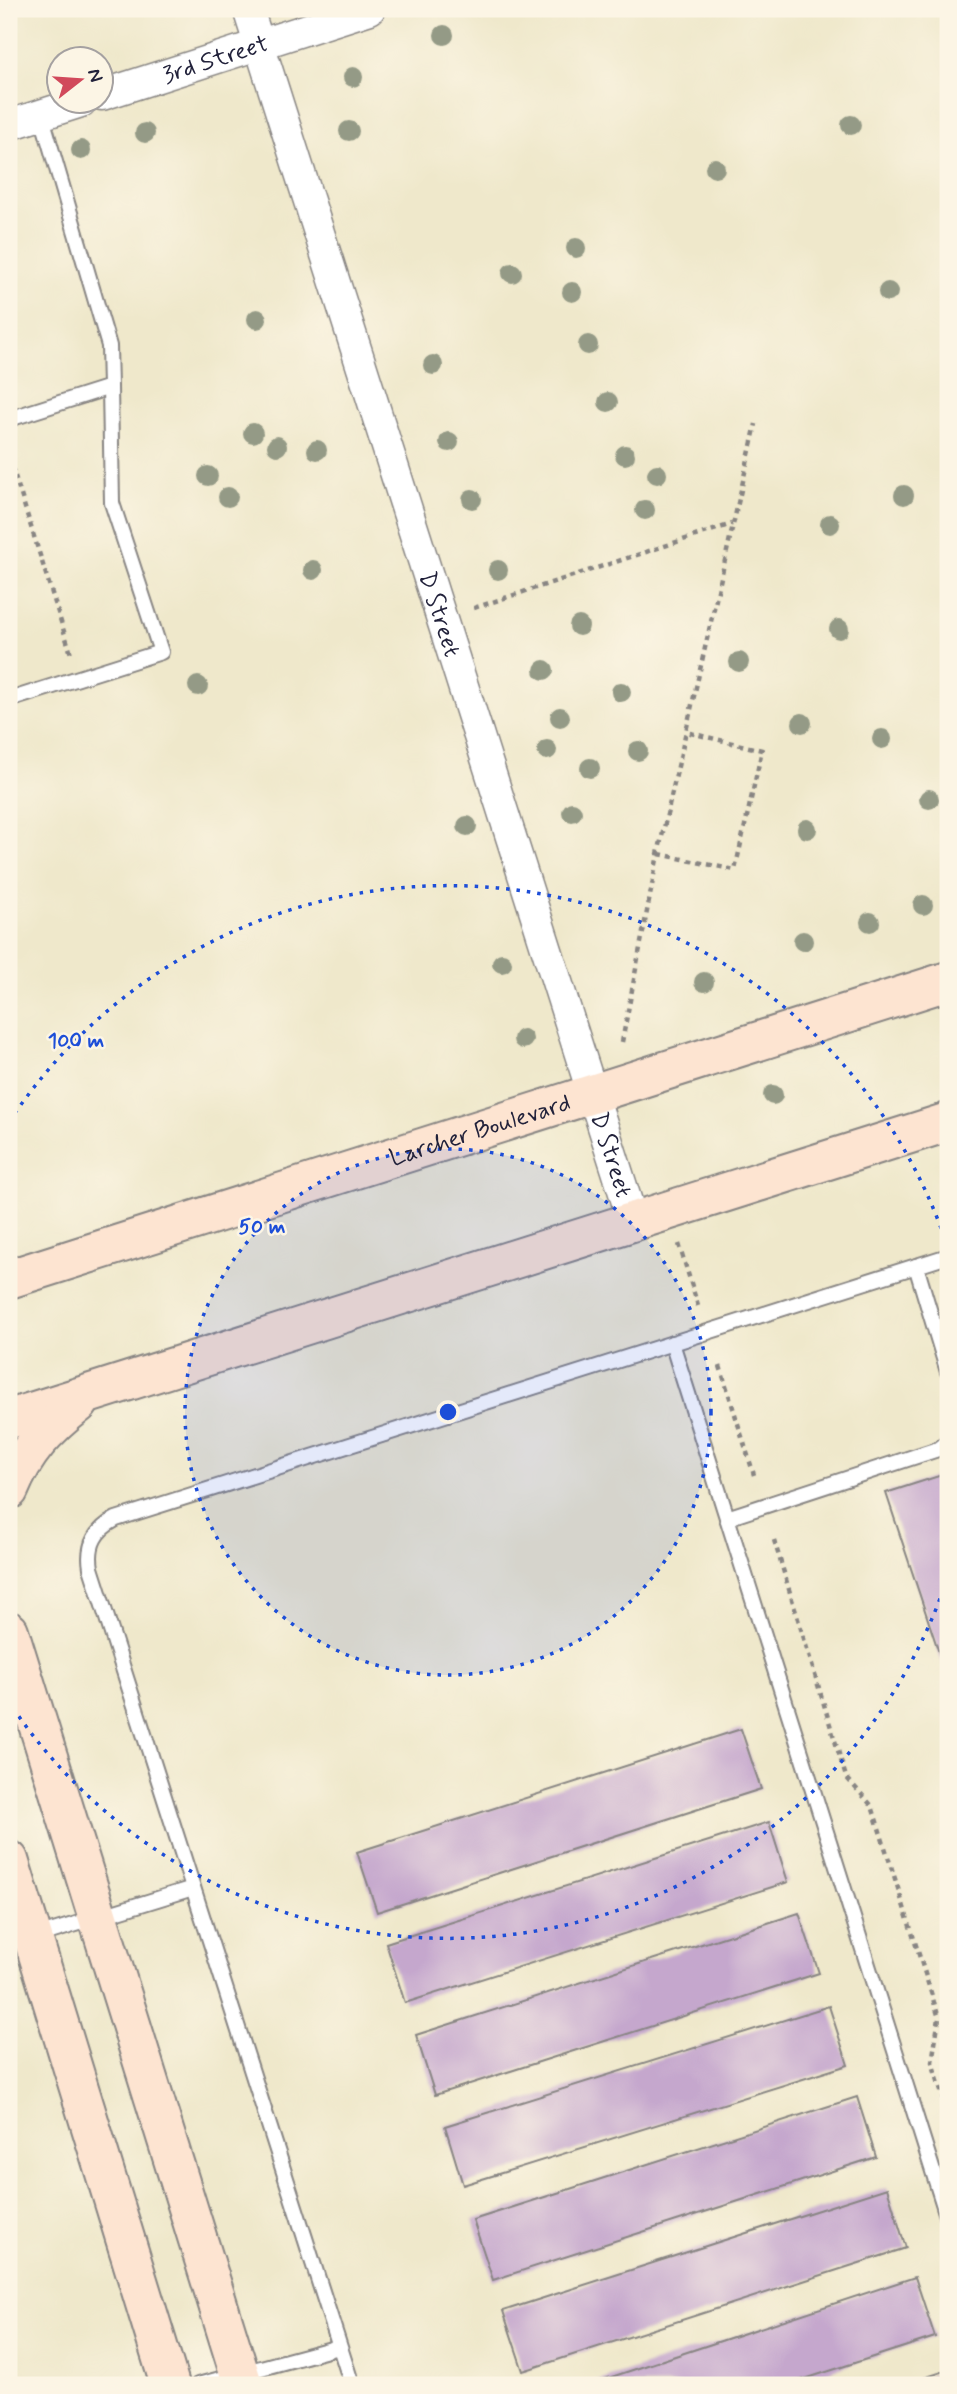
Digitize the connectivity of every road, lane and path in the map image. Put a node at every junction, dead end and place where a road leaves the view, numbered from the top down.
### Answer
1 (248, 9) edge
2 (370, 9) edge
3 (259, 44) junction
4 (116, 90) edge
5 (46, 112) edge
6 (41, 114) junction
7 (9, 125) edge
8 (110, 387) junction
9 (9, 419) edge
10 (756, 424) dead end
11 (9, 457) edge
12 (733, 524) junction
13 (474, 608) dead end
14 (79, 678) junction
15 (9, 700) edge
16 (686, 732) junction
17 (658, 854) junction
18 (948, 981) edge
19 (622, 1042) dead end
20 (594, 1093) junction
21 (948, 1122) edge
22 (633, 1221) junction
23 (677, 1236) dead end
24 (948, 1256) edge
25 (916, 1266) junction
26 (21, 1270) edge
27 (698, 1306) dead end
28 (672, 1343) junction
29 (720, 1366) dead end
30 (948, 1372) edge
31 (92, 1392) junction
32 (9, 1419) edge
33 (948, 1441) edge
34 (754, 1475) dead end
35 (9, 1490) edge
36 (727, 1518) junction
37 (775, 1540) dead end
38 (9, 1631) edge
39 (9, 1860) edge
40 (193, 1888) junction
41 (96, 1918) junction
42 (33, 1938) junction
43 (948, 2112) edge
44 (948, 2219) edge
45 (340, 2347) junction
46 (242, 2380) edge
47 (170, 2385) edge
48 (198, 2385) edge
49 (352, 2385) edge

1 - 3 street, D Street
2 - 3 street, 3rd Street
3 - 4 street, 3rd Street
3 - 20 street, D Street
5 - 6 street
6 - 7 street
6 - 8 lane
8 - 9 lane
8 - 14 lane
10 - 12 path
11 - 14 path
12 - 13 path
12 - 16 path
14 - 15 lane
16 - 17 path
16 - 17 path
17 - 19 path
18 - 20 main road, Larcher Boulevard
20 - 22 street, D Street
20 - 26 main road, Larcher Boulevard
21 - 22 main road
22 - 31 main road
23 - 27 path
24 - 25 lane
25 - 28 lane
25 - 30 lane
28 - 36 lane
28 - 40 lane
29 - 34 path
31 - 32 main road
31 - 35 main road
33 - 36 lane
36 - 44 lane
37 - 43 path
38 - 41 main road
39 - 42 main road
40 - 41 lane
40 - 45 lane
41 - 42 lane
41 - 46 main road
42 - 47 main road
45 - 46 lane
45 - 49 lane
46 - 48 lane

